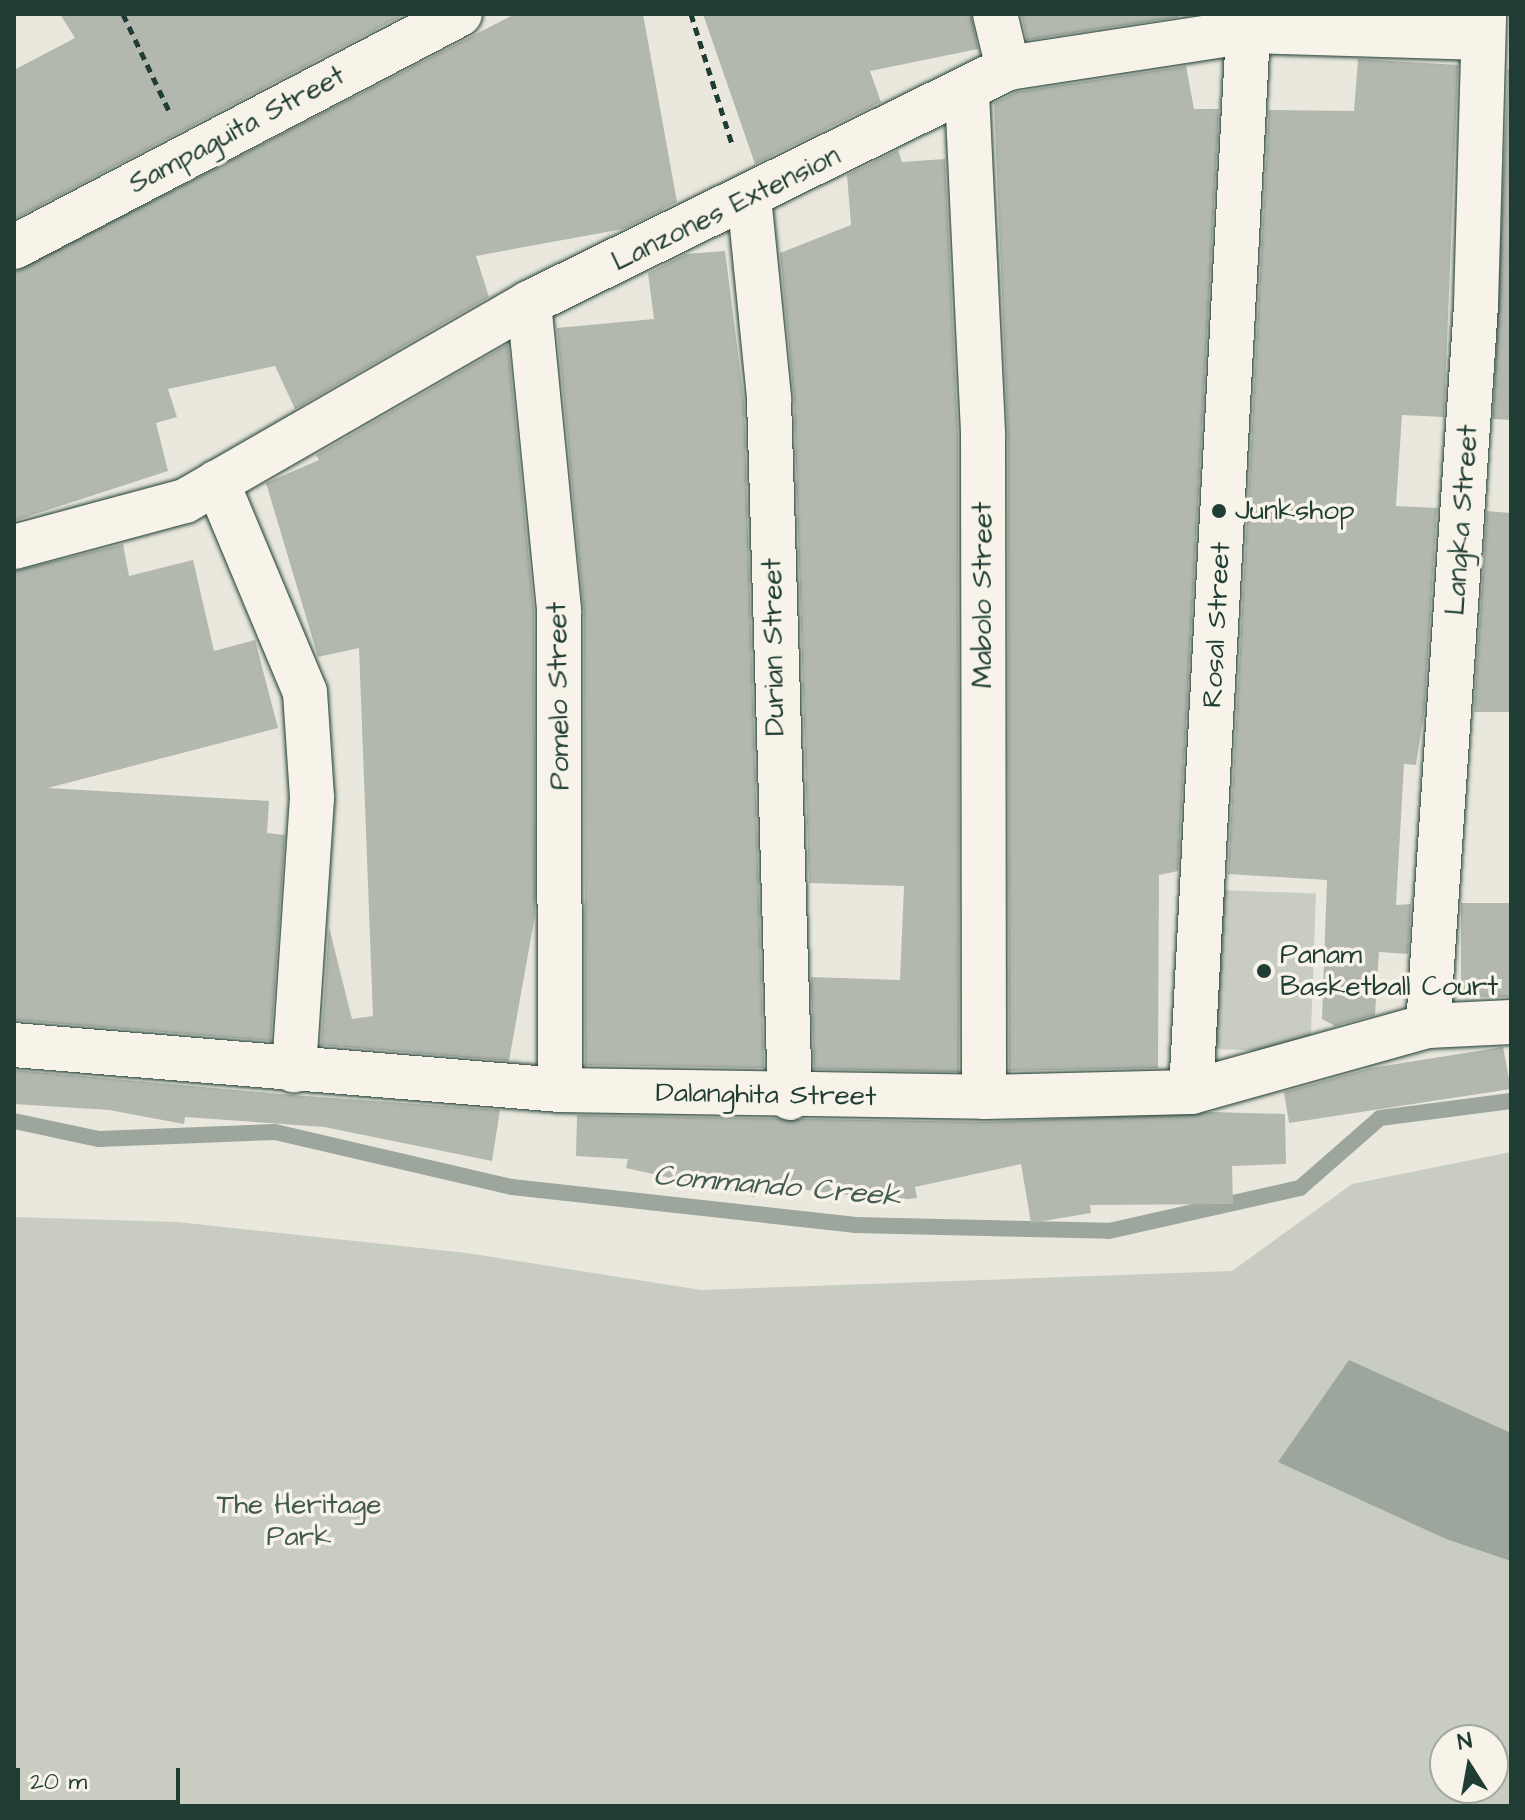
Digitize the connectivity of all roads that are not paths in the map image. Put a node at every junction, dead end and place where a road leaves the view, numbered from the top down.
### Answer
1 (460, 14) edge
2 (995, 14) edge
3 (1249, 22) edge
4 (1483, 26) edge
5 (1008, 68) junction
6 (967, 93) junction
7 (749, 197) junction
8 (14, 247) edge
9 (529, 303) junction
10 (217, 482) junction
11 (14, 547) edge
12 (1511, 1022) edge
13 (1428, 1026) junction
14 (14, 1045) edge
15 (294, 1070) junction
16 (560, 1090) junction
17 (1191, 1092) junction
18 (984, 1097) junction
19 (790, 1098) junction

1 - 8 street, Sampaguita Street
2 - 5 street
3 - 4 street, Lanzones Extension
3 - 5 street, Lanzones Extension
3 - 17 street, Rosal Street
4 - 13 street, Langka Street
5 - 6 street, Lanzones Extension
6 - 7 street, Lanzones Extension
6 - 18 street, Mabolo Street
7 - 9 street, Lanzones Extension
7 - 19 street, Durian Street
9 - 10 street, Lanzones Extension
9 - 16 street, Pomelo Street
10 - 11 street, Lanzones Extension
10 - 15 street
12 - 13 street, Dalanghita Street
13 - 17 street, Dalanghita Street
14 - 15 street, Dalanghita Street
15 - 16 street, Dalanghita Street
16 - 19 street, Dalanghita Street
17 - 18 street, Dalanghita Street
18 - 19 street, Dalanghita Street

